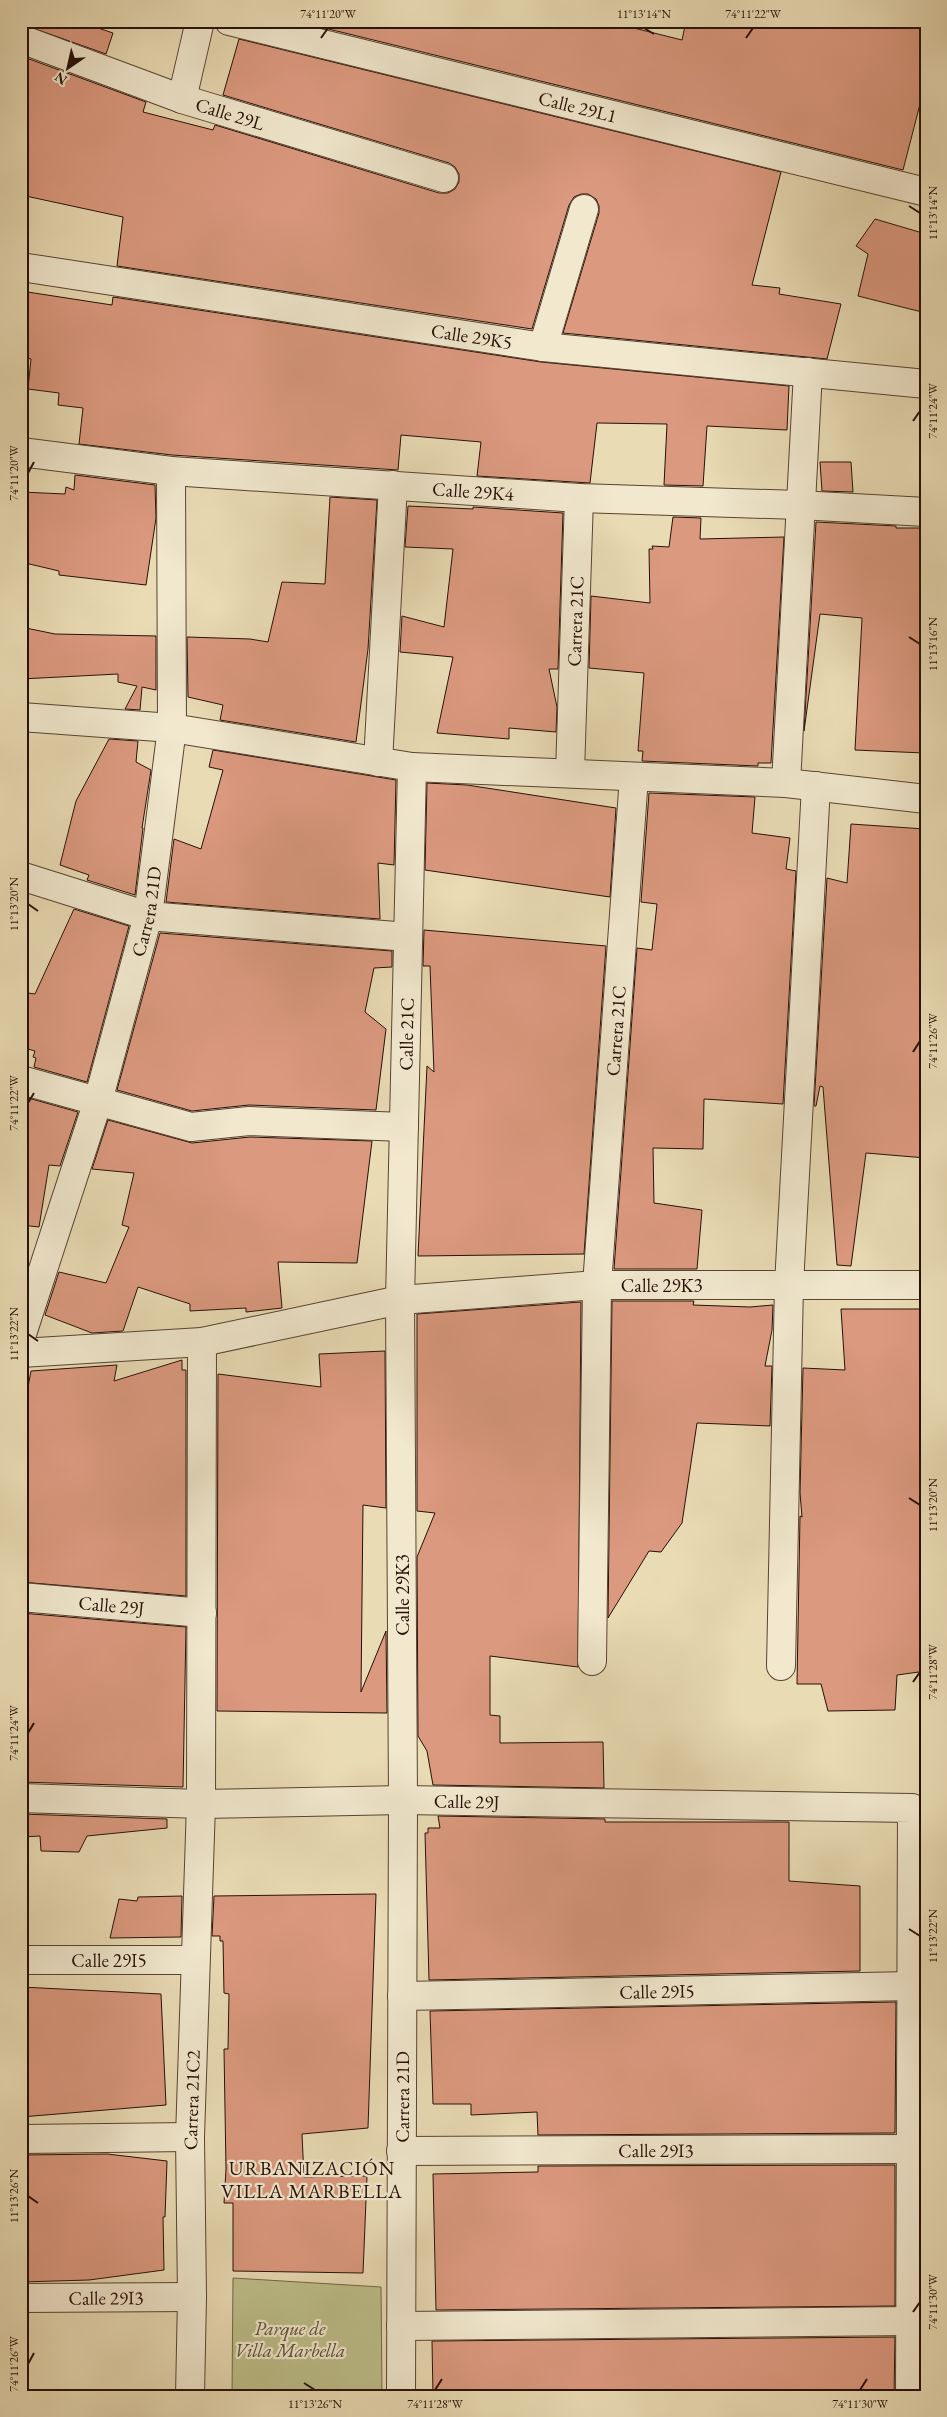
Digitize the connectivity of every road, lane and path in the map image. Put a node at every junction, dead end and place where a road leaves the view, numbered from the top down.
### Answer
1 (200, 21) edge
2 (229, 21) edge
3 (21, 39) edge
4 (182, 99) junction
5 (444, 178) dead end
6 (926, 192) edge
7 (584, 209) dead end
8 (21, 267) edge
9 (543, 346) junction
10 (808, 372) junction
11 (926, 384) edge
12 (21, 452) edge
13 (171, 471) junction
14 (393, 485) junction
15 (580, 498) junction
16 (799, 505) junction
17 (926, 512) edge
18 (21, 717) edge
19 (172, 728) junction
20 (378, 762) junction
21 (412, 767) junction
22 (570, 773) junction
23 (634, 777) junction
24 (786, 783) junction
25 (816, 786) junction
26 (926, 799) edge
27 (21, 876) edge
28 (148, 916) junction
29 (408, 937) junction
30 (21, 1080) edge
31 (98, 1101) junction
32 (404, 1126) junction
33 (597, 1285) junction
34 (789, 1285) junction
35 (926, 1285) edge
36 (400, 1300) junction
37 (21, 1337) edge
38 (202, 1342) junction
39 (21, 1353) edge
40 (21, 1597) edge
41 (202, 1613) junction
42 (592, 1661) dead end
43 (781, 1666) dead end
44 (21, 1798) edge
45 (403, 1800) junction
46 (201, 1804) junction
47 (21, 1960) edge
48 (195, 1960) junction
49 (912, 1986) junction
50 (402, 1996) junction
51 (190, 2137) junction
52 (21, 2139) edge
53 (911, 2149) junction
54 (401, 2151) junction
55 (192, 2297) junction
56 (21, 2298) edge
57 (910, 2321) junction
58 (401, 2326) junction
59 (190, 2396) edge
60 (400, 2396) edge
61 (910, 2396) edge

1 - 4 street
2 - 6 street, Calle 29L1
3 - 4 street, Calle 29L
4 - 5 street, Calle 29L
7 - 9 street
8 - 9 street, Calle 29K5
9 - 10 street, Calle 29K5
10 - 11 street, Calle 29K5
10 - 16 street
12 - 13 street, Calle 29K4
13 - 14 street, Calle 29K4
13 - 19 street, Carrera 21D
14 - 15 street, Calle 29K4
14 - 20 street
15 - 16 street, Calle 29K4
15 - 22 street, Carrera 21C
16 - 17 street, Calle 29K4
16 - 24 street
18 - 19 street
19 - 20 street
19 - 28 street, Carrera 21D
20 - 21 street
21 - 22 street
21 - 29 street, Calle 21C
22 - 23 street
23 - 24 street
23 - 33 street, Carrera 21C
24 - 25 street
25 - 26 street
25 - 34 street
27 - 28 street
28 - 29 street
28 - 31 street, Carrera 21D
29 - 32 street, Calle 21C
30 - 31 street
31 - 32 street
31 - 37 street, Carrera 21D
32 - 36 street, Calle 21C
33 - 34 street, Calle 29K3
33 - 36 street, Calle 29K3
33 - 42 street, Carrera 21C
34 - 35 street, Calle 29K3
34 - 43 street
36 - 38 street, Calle 29K3
36 - 45 street, Calle 29K3
38 - 39 street, Calle 29K3
38 - 41 street, Carrera 21C2
40 - 41 street, Calle 29J
41 - 46 street, Carrera 21C2
44 - 46 street, Calle 29J
45 - 46 street, Calle 29J
45 - 49 street, Calle 29J
45 - 50 street, Carrera 21D
46 - 48 street, Carrera 21C2
47 - 48 street, Calle 29I5
48 - 51 street, Carrera 21C2
49 - 50 street, Calle 29I5
49 - 53 street
50 - 54 street, Carrera 21D
51 - 52 street
51 - 55 street, Carrera 21C2
53 - 54 street, Calle 29I3
53 - 57 street
54 - 58 street, Carrera 21D
55 - 56 street, Calle 29I3
55 - 59 street, Carrera 21C2
57 - 58 street
57 - 61 street
58 - 60 street, Carrera 21D

